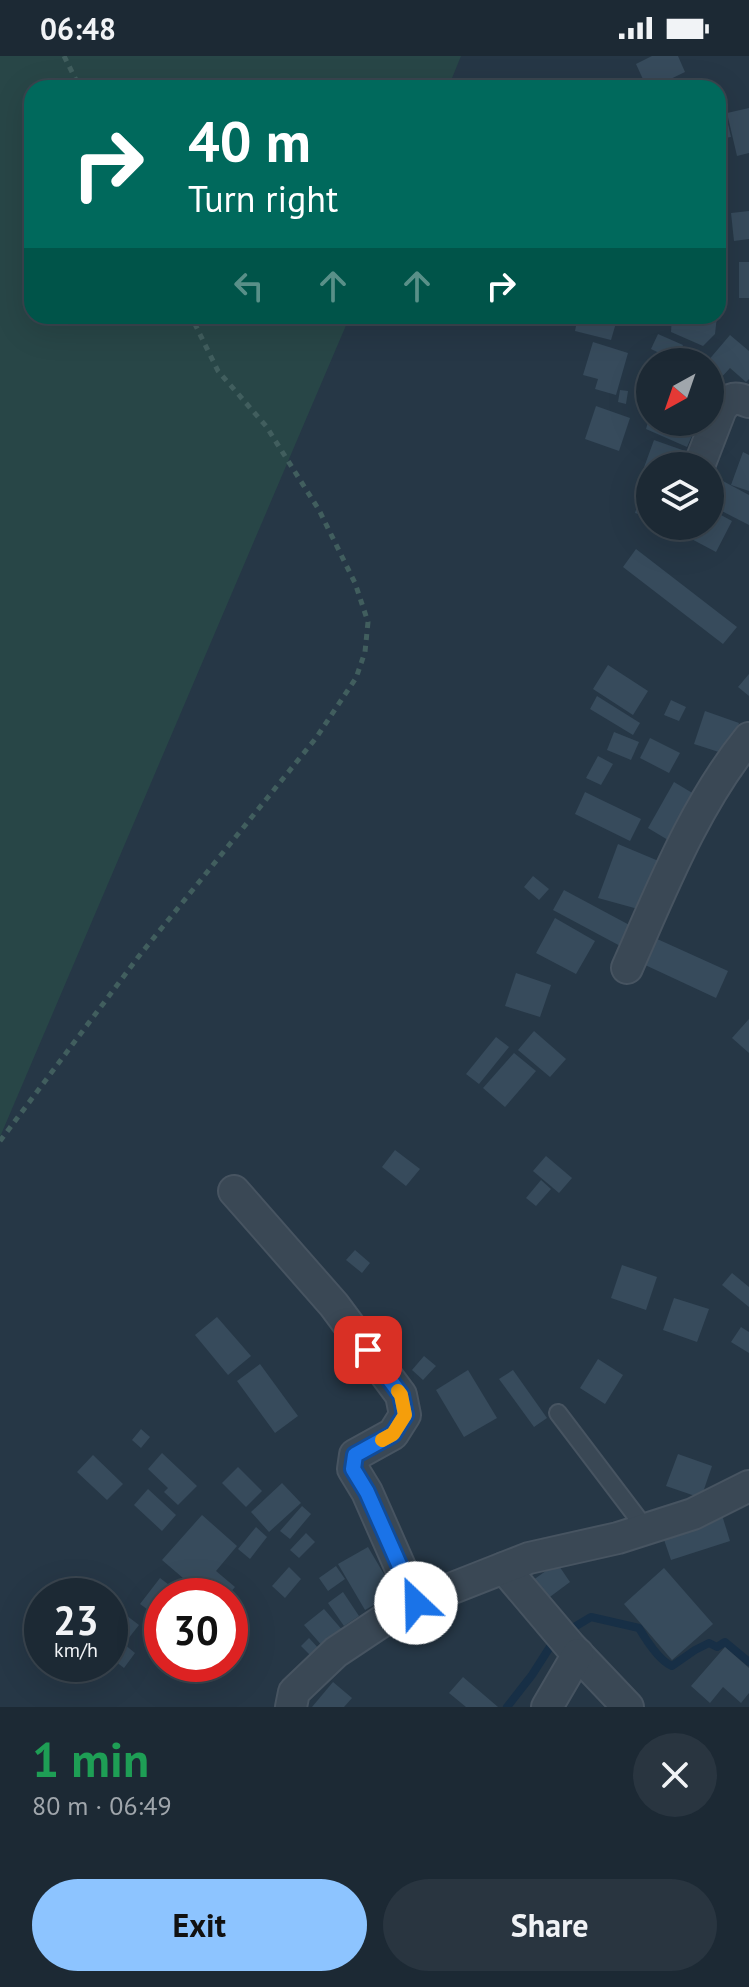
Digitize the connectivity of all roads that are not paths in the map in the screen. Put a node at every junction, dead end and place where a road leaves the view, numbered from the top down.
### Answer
1 (749, 402) edge
2 (704, 452) edge
3 (749, 738) edge
4 (627, 968) dead end
5 (234, 1191) dead end
6 (558, 1413) dead end
7 (749, 1486) edge
8 (646, 1529) junction
9 (504, 1568) junction
10 (416, 1603) junction
11 (567, 1642) junction
12 (291, 1707) edge
13 (547, 1707) edge
14 (628, 1707) edge

1 - 2 street
3 - 4 street
5 - 10 street
6 - 8 lane
7 - 8 street
8 - 9 street
9 - 10 street
9 - 11 street
10 - 12 street
11 - 13 street
11 - 14 street

